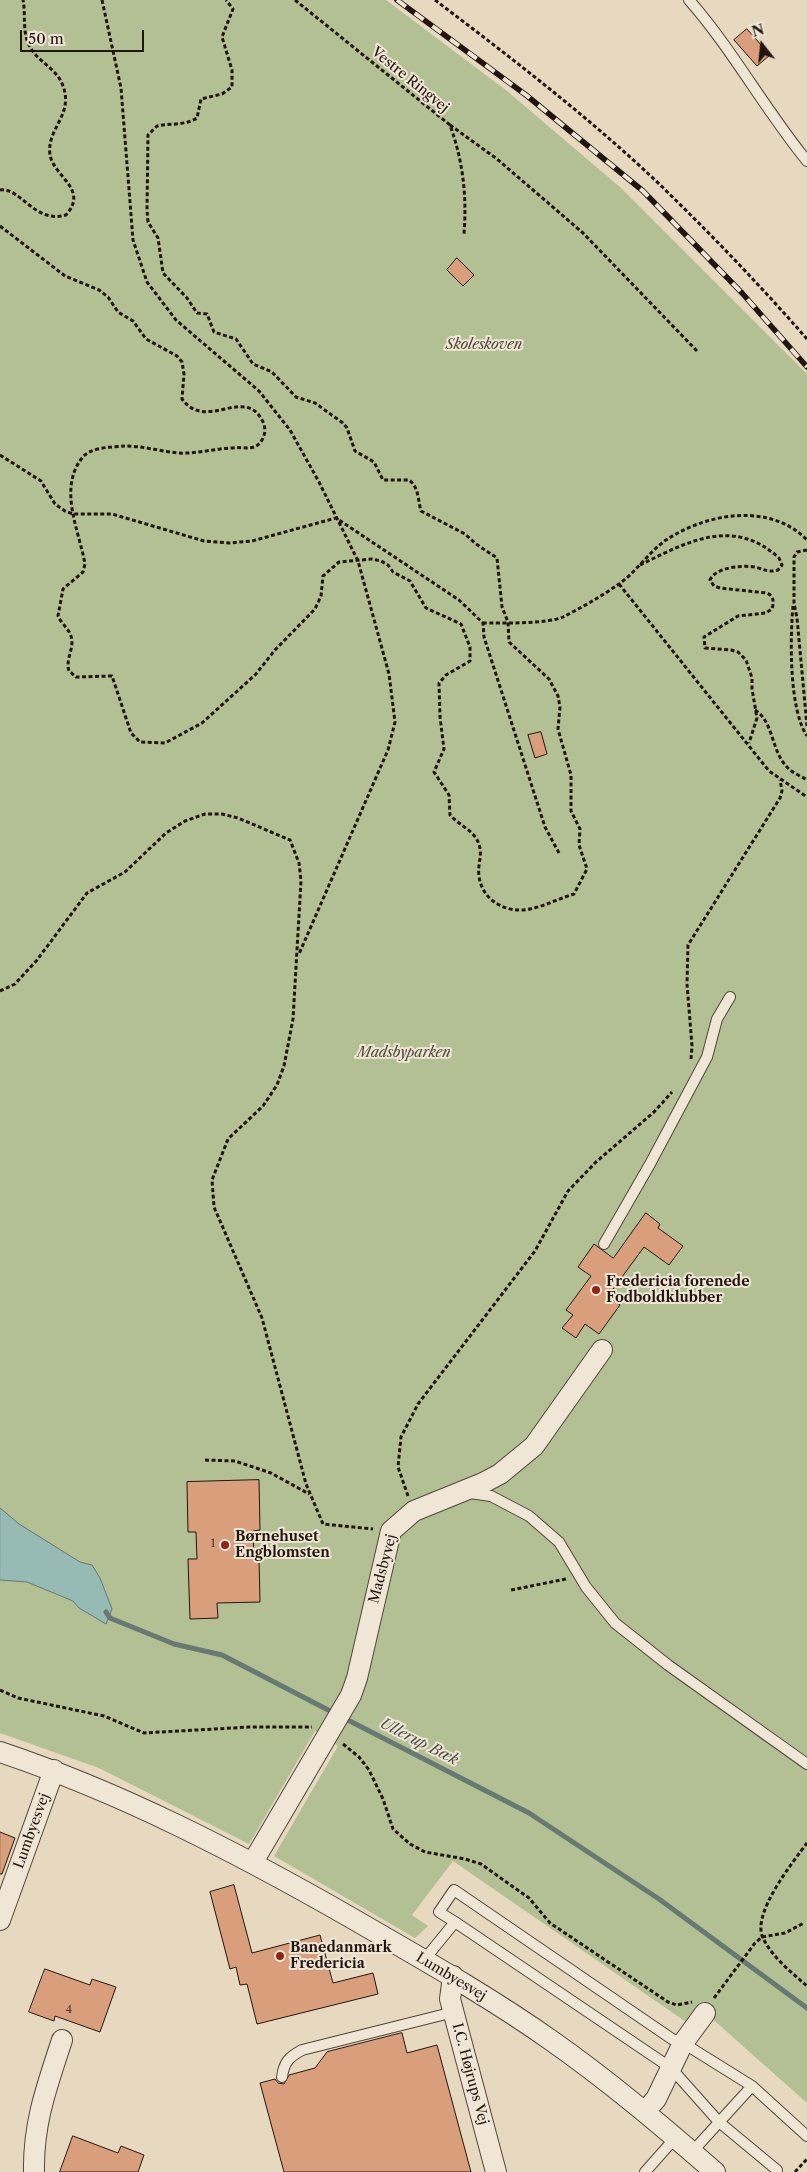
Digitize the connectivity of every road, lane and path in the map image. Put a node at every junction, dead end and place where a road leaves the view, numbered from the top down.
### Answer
1 (23, 0) edge
2 (102, 0) edge
3 (226, 0) edge
4 (295, 0) edge
5 (435, 0) edge
6 (689, 0) edge
7 (450, 125) junction
8 (807, 161) edge
9 (0, 190) edge
10 (0, 226) edge
11 (464, 234) dead end
12 (807, 339) edge
13 (697, 350) dead end
14 (0, 455) edge
15 (74, 514) junction
16 (336, 518) junction
17 (807, 540) edge
18 (807, 550) edge
19 (358, 560) junction
20 (640, 565) junction
21 (619, 584) junction
22 (794, 603) junction
23 (508, 622) junction
24 (483, 623) junction
25 (754, 710) junction
26 (807, 726) edge
27 (807, 736) edge
28 (749, 743) junction
29 (780, 780) junction
30 (807, 780) edge
31 (807, 797) edge
32 (559, 853) dead end
33 (297, 957) junction
34 (0, 990) edge
35 (730, 997) dead end
36 (690, 1062) dead end
37 (679, 1085) dead end
38 (604, 1244) dead end
39 (602, 1350) dead end
40 (205, 1460) dead end
41 (462, 1492) junction
42 (310, 1494) junction
43 (414, 1511) junction
44 (391, 1531) junction
45 (579, 1576) junction
46 (510, 1590) dead end
47 (0, 1690) edge
48 (332, 1730) junction
49 (0, 1752) edge
50 (807, 1764) edge
51 (54, 1770) junction
52 (807, 1843) edge
53 (253, 1862) junction
54 (0, 1920) edge
55 (454, 1922) junction
56 (804, 1923) dead end
57 (762, 1937) junction
58 (424, 1960) junction
59 (452, 1976) junction
60 (726, 1981) dead end
61 (807, 1986) edge
62 (699, 2007) joint
63 (454, 2012) junction
64 (62, 2040) dead end
65 (683, 2043) junction
66 (671, 2068) junction
67 (282, 2077) dead end
68 (752, 2086) junction
69 (646, 2111) junction
70 (719, 2122) junction
71 (807, 2136) edge
72 (676, 2137) junction
73 (692, 2152) junction
74 (807, 2159) edge
75 (776, 2170) dead end
76 (797, 2171) edge
77 (34, 2172) edge
78 (496, 2172) edge
79 (644, 2172) edge
80 (715, 2172) edge

1 - 9 path
2 - 16 path
3 - 23 path
4 - 7 path, Vestre Ringvej
5 - 12 path
6 - 8 lane
7 - 11 path, Vestre Ringvej
7 - 13 path
10 - 15 path
14 - 15 path
15 - 16 path
15 - 19 path
16 - 19 path
16 - 24 path
17 - 20 path
18 - 22 path
19 - 23 path
19 - 33 path
20 - 21 path
20 - 25 path
21 - 23 path
21 - 28 path
22 - 26 path
22 - 27 path
23 - 24 path
24 - 32 path
25 - 28 path
25 - 30 path
28 - 29 path
29 - 31 path
29 - 36 path
33 - 34 path
33 - 42 path
35 - 38 lane
37 - 43 path
39 - 41 street, Madsbyvej
40 - 42 path
41 - 43 street, Madsbyvej
41 - 45 lane
42 - 44 path
43 - 44 street, Madsbyvej
44 - 48 street, Madsbyvej
45 - 46 path
45 - 50 lane
47 - 48 path
48 - 53 street, Madsbyvej
48 - 62 path
49 - 51 street, Lumbyesvej
51 - 53 street, Lumbyesvej
51 - 54 street, Lumbyesvej
52 - 57 path
53 - 58 street, Lumbyesvej
55 - 58 lane
55 - 65 lane
55 - 66 lane
56 - 57 path
57 - 60 path
57 - 61 path
58 - 59 street, Lumbyesvej
59 - 63 street, I.C. Højrups Vej
59 - 69 street, Lumbyesvej
62 - 65 street
63 - 67 lane
63 - 78 street, I.C. Højrups Vej
64 - 77 street
65 - 66 street
65 - 68 lane
66 - 69 street
66 - 70 lane
68 - 70 lane
68 - 71 lane
69 - 72 street, Lumbyesvej
70 - 73 lane
70 - 75 lane
72 - 73 street, Lumbyesvej
72 - 79 lane
73 - 80 street, Lumbyesvej
74 - 76 path

